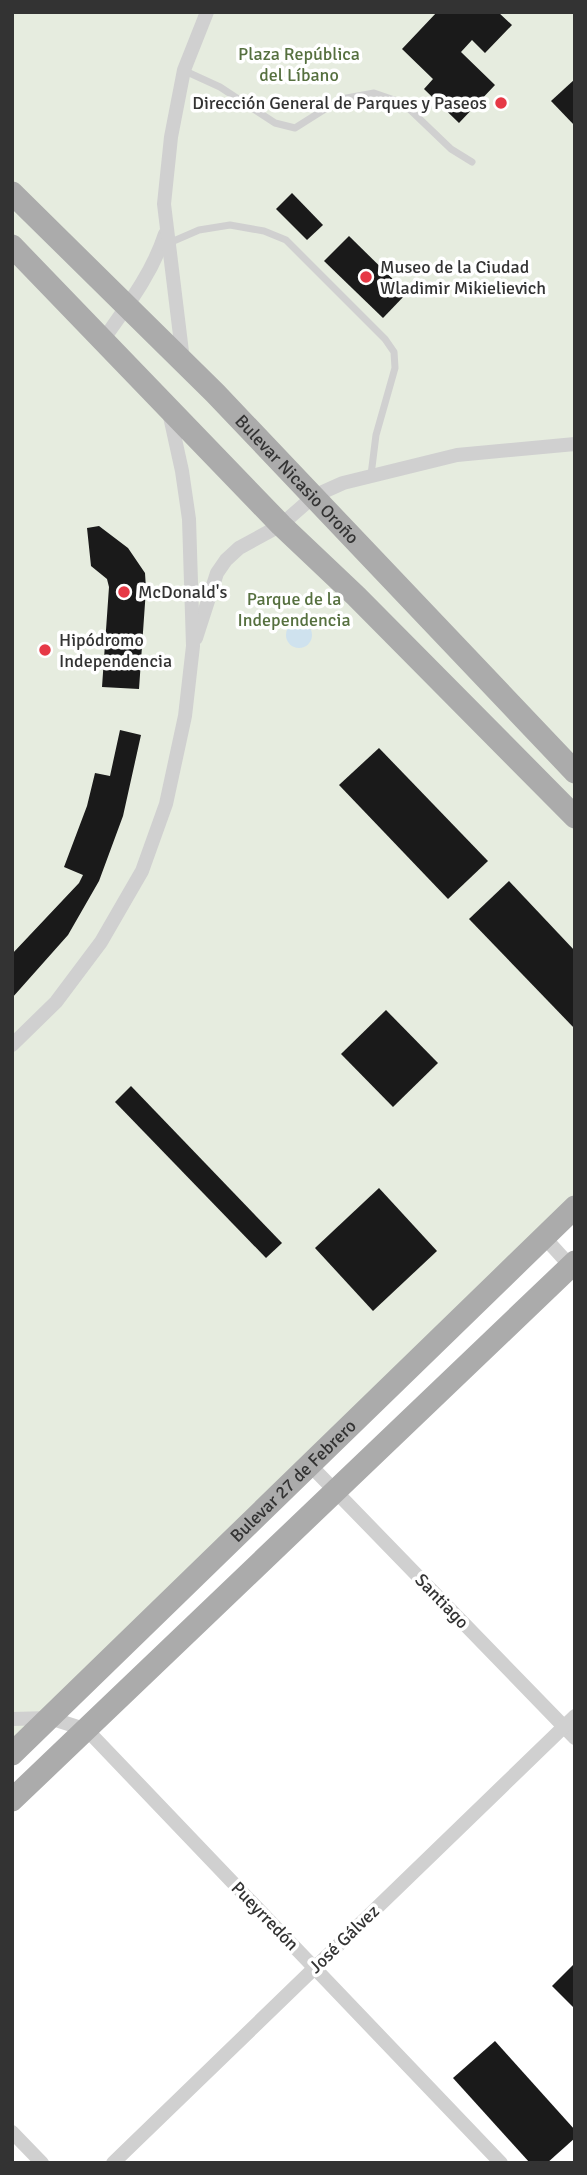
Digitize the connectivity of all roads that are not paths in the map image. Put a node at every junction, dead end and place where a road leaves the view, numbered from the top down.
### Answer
1 (207, 12) edge
2 (184, 71) junction
3 (472, 162) dead end
4 (12, 193) edge
5 (168, 236) junction
6 (12, 246) edge
7 (127, 306) junction
8 (103, 340) junction
9 (183, 360) junction
10 (168, 408) junction
11 (575, 444) edge
12 (371, 475) junction
13 (314, 496) junction
14 (281, 525) junction
15 (193, 646) junction
16 (575, 772) edge
17 (575, 817) edge
18 (12, 1045) edge
19 (575, 1207) edge
20 (544, 1237) junction
21 (573, 1266) edge
22 (309, 1464) junction
23 (335, 1490) junction
24 (575, 1716) edge
25 (50, 1718) junction
26 (12, 1719) edge
27 (564, 1727) junction
28 (86, 1730) junction
29 (575, 1738) edge
30 (12, 1754) edge
31 (18, 1787) edge
32 (314, 1968) junction
33 (12, 2132) edge
34 (42, 2163) edge
35 (113, 2163) edge
36 (501, 2163) edge

1 - 2 street
2 - 3 lane
2 - 5 street
4 - 7 main road, Bulevar Nicasio Oroño
5 - 7 street
5 - 9 street
5 - 12 lane
6 - 8 main road
7 - 8 street
7 - 9 main road, Bulevar Nicasio Oroño
8 - 10 main road
9 - 13 main road, Bulevar Nicasio Oroño
10 - 14 main road
10 - 15 street
11 - 12 street
12 - 13 street
13 - 14 street
13 - 16 main road, Bulevar Nicasio Oroño
14 - 15 street
14 - 17 main road
15 - 18 street
19 - 20 main road, Bulevar 27 de Febrero
20 - 21 street
20 - 22 main road, Bulevar 27 de Febrero
21 - 23 main road, Bulevar 27 de Febrero
22 - 23 street, Santiago
22 - 25 main road, Bulevar 27 de Febrero
23 - 27 street, Santiago
23 - 28 main road, Bulevar 27 de Febrero
24 - 27 street, José Gálvez
25 - 26 street
25 - 28 street
25 - 30 main road, Bulevar 27 de Febrero
27 - 29 street, Santiago
27 - 32 street, José Gálvez
28 - 31 main road, Bulevar 27 de Febrero
28 - 32 street, Pueyrredón
32 - 35 street, José Gálvez
32 - 36 street, Pueyrredón
33 - 34 street

